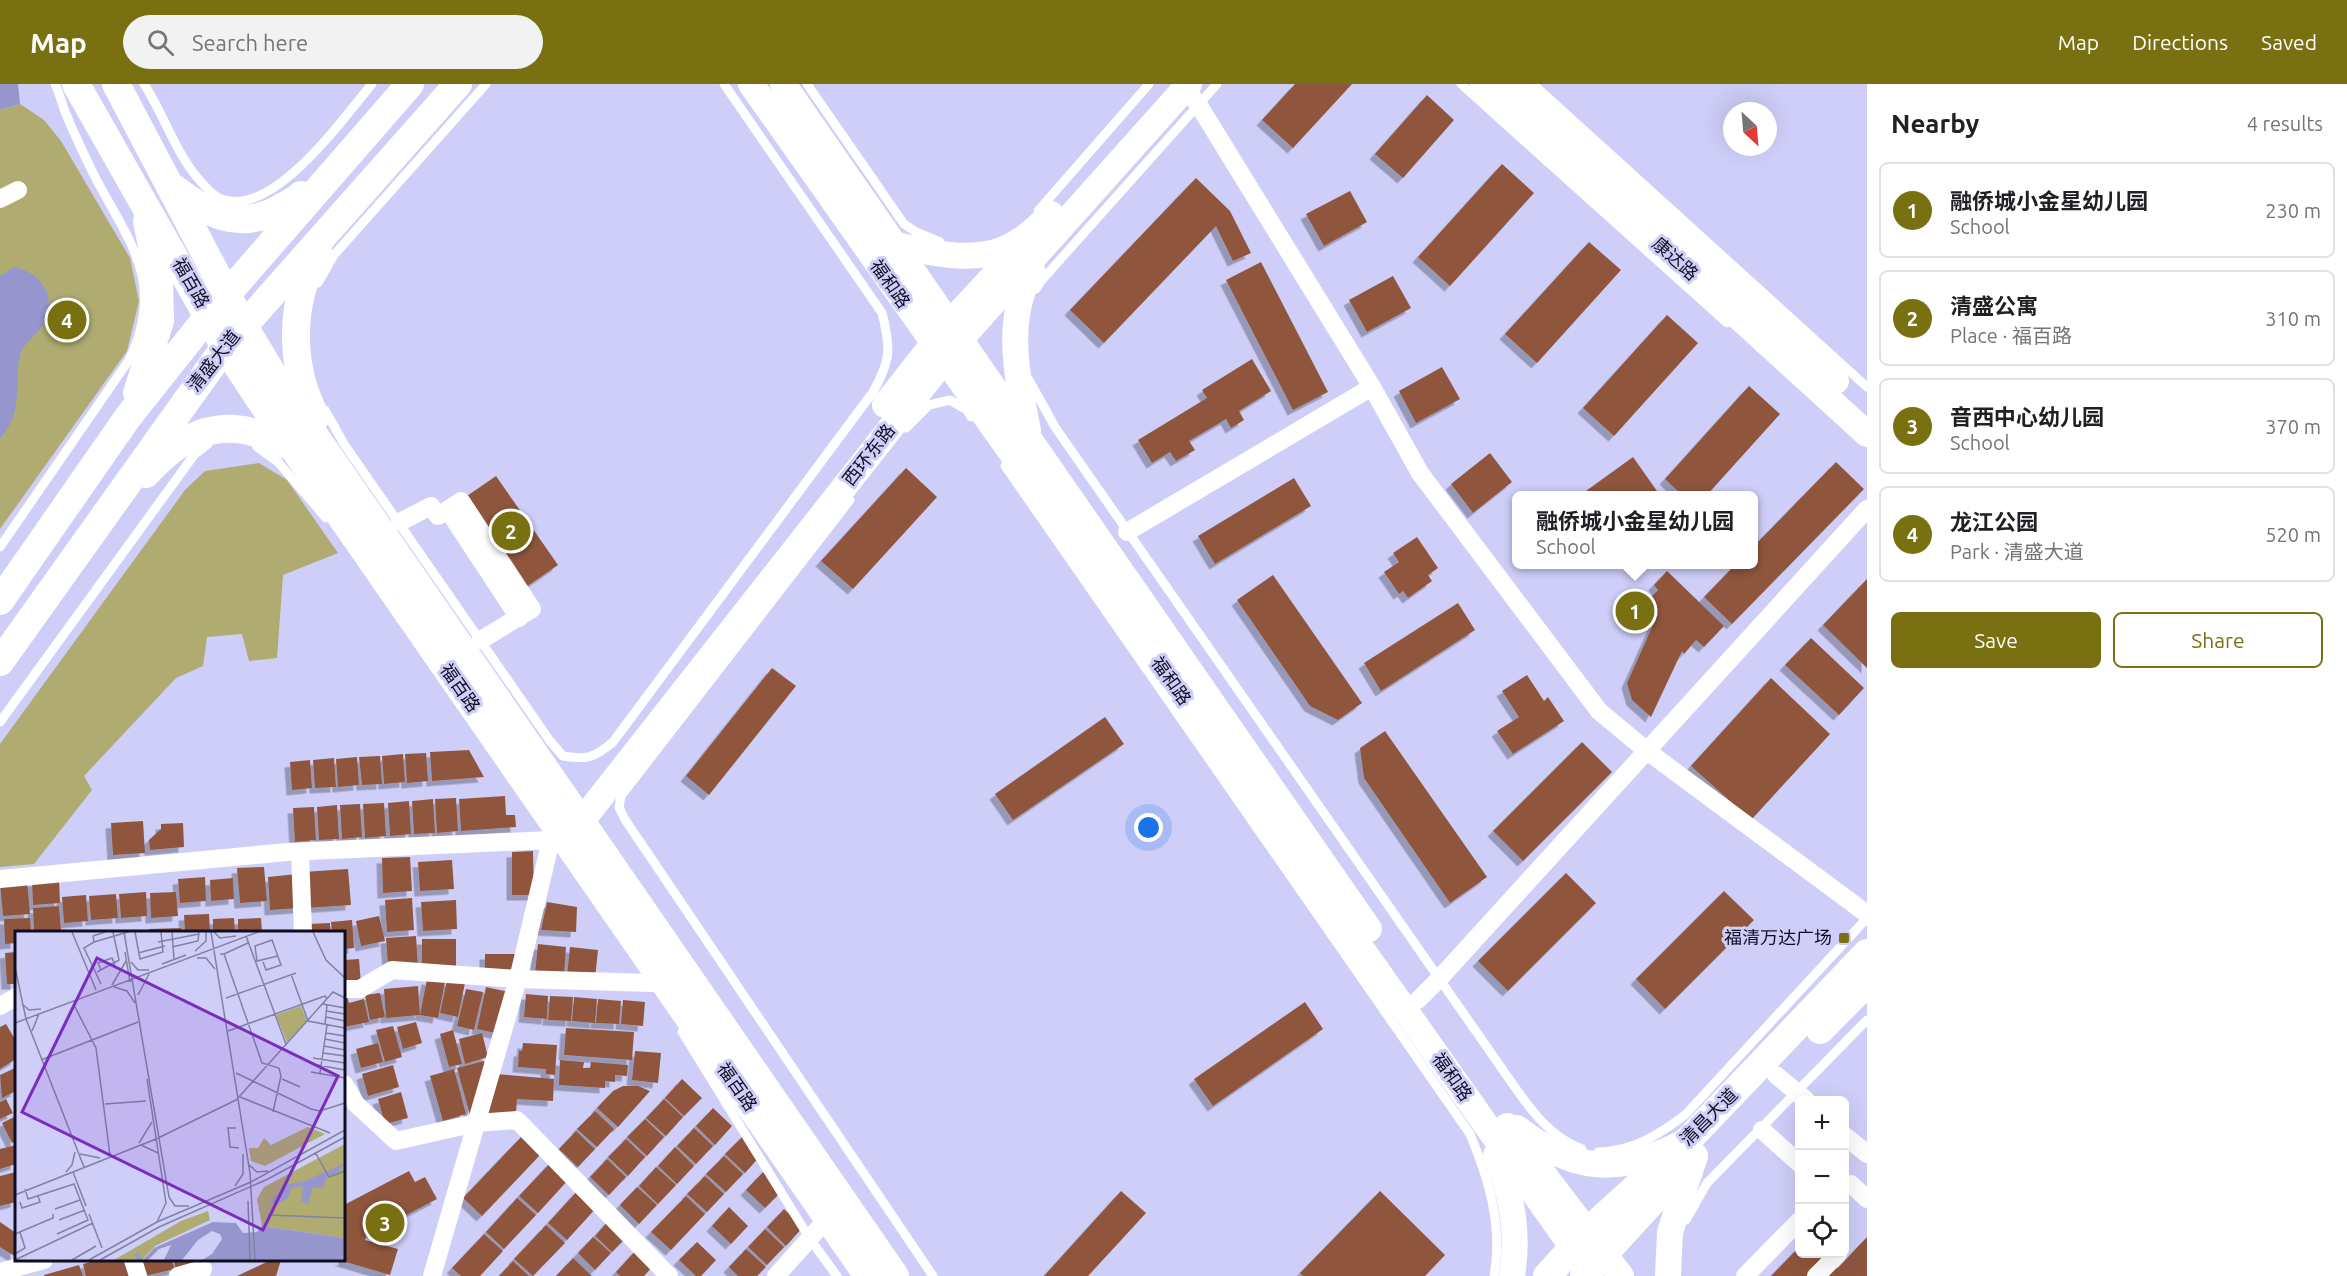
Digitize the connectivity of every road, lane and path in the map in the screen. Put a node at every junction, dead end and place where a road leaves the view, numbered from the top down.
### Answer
1 (116, 84) edge
2 (144, 84) edge
3 (372, 84) edge
4 (410, 84) edge
5 (458, 84) edge
6 (486, 84) edge
7 (724, 84) edge
8 (751, 84) edge
9 (783, 84) edge
10 (807, 84) edge
11 (1149, 84) edge
12 (1217, 84) edge
13 (1461, 84) edge
14 (1483, 84) edge
15 (1512, 84) edge
16 (1533, 84) edge
17 (63, 85) edge
18 (1186, 90) edge
19 (345, 156) junction
20 (134, 183) junction
21 (167, 183) junction
22 (18, 190) dead end
23 (0, 199) edge
24 (1051, 214) junction
25 (335, 222) junction
26 (1014, 232) dead end
27 (894, 244) junction
28 (983, 244) dead end
29 (1043, 248) junction
30 (316, 291) dead end
31 (227, 293) junction
32 (209, 315) junction
33 (243, 325) junction
34 (1735, 330) dead end
35 (946, 343) junction
36 (225, 347) junction
37 (310, 369) dead end
38 (1372, 387) junction
39 (1867, 387) edge
40 (1867, 410) edge
41 (1832, 416) dead end
42 (128, 417) junction
43 (980, 430) dead end
44 (902, 434) dead end
45 (1867, 434) edge
46 (1030, 439) junction
47 (220, 441) dead end
48 (249, 443) dead end
49 (293, 447) junction
50 (1867, 448) edge
51 (1001, 459) dead end
52 (858, 489) dead end
53 (358, 499) junction
54 (1867, 509) edge
55 (400, 522) junction
56 (331, 524) dead end
57 (94, 531) junction
58 (1128, 531) junction
59 (338, 532) dead end
60 (0, 547) edge
61 (0, 601) edge
62 (481, 640) junction
63 (0, 662) edge
64 (465, 714) dead end
65 (0, 722) edge
66 (1647, 751) junction
67 (562, 832) junction
68 (300, 852) junction
69 (0, 879) edge
70 (1867, 916) edge
71 (303, 931) edge
72 (1867, 953) edge
73 (632, 954) dead end
74 (518, 979) junction
75 (1439, 980) junction
76 (1867, 983) edge
77 (345, 988) edge
78 (655, 988) joint
79 (15, 998) edge
80 (1418, 1000) junction
81 (0, 1006) edge
82 (1867, 1020) edge
83 (676, 1023) dead end
84 (345, 1088) edge
85 (1793, 1089) edge
86 (1487, 1112) junction
87 (476, 1123) junction
88 (1762, 1130) junction
89 (1849, 1138) edge
90 (1693, 1147) junction
91 (1867, 1154) edge
92 (1795, 1160) edge
93 (1849, 1184) edge
94 (1867, 1198) edge
95 (1795, 1225) edge
96 (819, 1229) junction
97 (1580, 1239) junction
98 (1834, 1258) edge
99 (40, 1261) edge
100 (133, 1261) edge
101 (203, 1269) dead end
102 (1599, 1271) edge
103 (0, 1272) edge
104 (138, 1276) edge
105 (178, 1276) edge
106 (432, 1276) edge
107 (669, 1276) edge
108 (776, 1276) edge
109 (837, 1276) edge
110 (868, 1276) edge
111 (895, 1276) edge
112 (933, 1276) edge
113 (1494, 1276) edge
114 (1512, 1276) edge
115 (1547, 1276) edge
116 (1668, 1276) edge
117 (1674, 1276) edge
118 (1745, 1276) edge
119 (1816, 1276) edge

1 - 21 main road, 福百路
2 - 3 lane
4 - 19 main road, 清盛大道
5 - 25 main road, 清盛大道
6 - 30 lane
7 - 62 lane
8 - 35 street, 福和路
9 - 27 street, 福和路
10 - 28 lane
11 - 26 lane
12 - 18 lane
13 - 34 lane
14 - 45 street, 康达路
15 - 40 street, 康达路
16 - 39 lane
17 - 20 main road, 福百路
17 - 60 lane
18 - 24 street, 西环东路
18 - 29 street, 西环东路
18 - 38 street
18 - 58 lane
19 - 21 main road
19 - 31 main road, 清盛大道
20 - 32 main road, 福百路
20 - 42 main road
21 - 31 main road, 福百路
22 - 23 street
24 - 27 street
24 - 35 street, 西环东路
25 - 33 main road, 清盛大道
25 - 53 main road
27 - 35 street, 福和路
29 - 35 street, 西环东路
29 - 46 street
31 - 32 main road, 清盛大道
31 - 33 main road, 福百路
32 - 36 main road, 福百路
32 - 42 main road, 清盛大道
33 - 36 main road, 清盛大道
33 - 53 main road, 福百路
35 - 46 street, 福和路
35 - 67 street, 西环东路
35 - 86 street, 福和路
36 - 49 main road, 福百路
36 - 57 main road, 清盛大道
37 - 55 lane
38 - 58 street
38 - 66 street
41 - 50 lane
42 - 61 main road, 清盛大道
43 - 44 lane
46 - 80 street, 福和路
47 - 65 lane
48 - 56 lane
49 - 57 main road
49 - 67 main road, 福百路
51 - 113 lane
52 - 112 lane
53 - 67 main road, 福百路
54 - 66 street
55 - 62 lane
55 - 62 street
57 - 63 main road, 清盛大道
58 - 75 lane
59 - 64 lane
66 - 70 street
66 - 75 street
67 - 68 street
67 - 74 street
67 - 96 main road, 福百路
67 - 111 main road, 福百路
68 - 69 street
68 - 71 street
70 - 75 lane
72 - 90 main road, 清昌大道
73 - 78 lane
74 - 77 street
74 - 78 street
74 - 87 street
75 - 80 street
76 - 85 main road, 清昌大道
79 - 81 street
80 - 86 street, 福和路
82 - 85 lane
83 - 96 lane
84 - 87 street
85 - 88 lane
85 - 90 main road, 清昌大道
86 - 90 street
86 - 97 street, 福和路
86 - 114 street
87 - 106 street
87 - 107 street
88 - 92 street
88 - 117 lane
89 - 91 street
90 - 97 main road, 清昌大道
90 - 102 main road, 清昌大道
90 - 116 street
93 - 94 street
95 - 118 street
96 - 108 street
96 - 109 lane
96 - 110 main road, 福百路
97 - 102 street, 福和路
97 - 115 main road, 清昌大道
98 - 119 street
99 - 103 street
100 - 104 street
101 - 105 street

